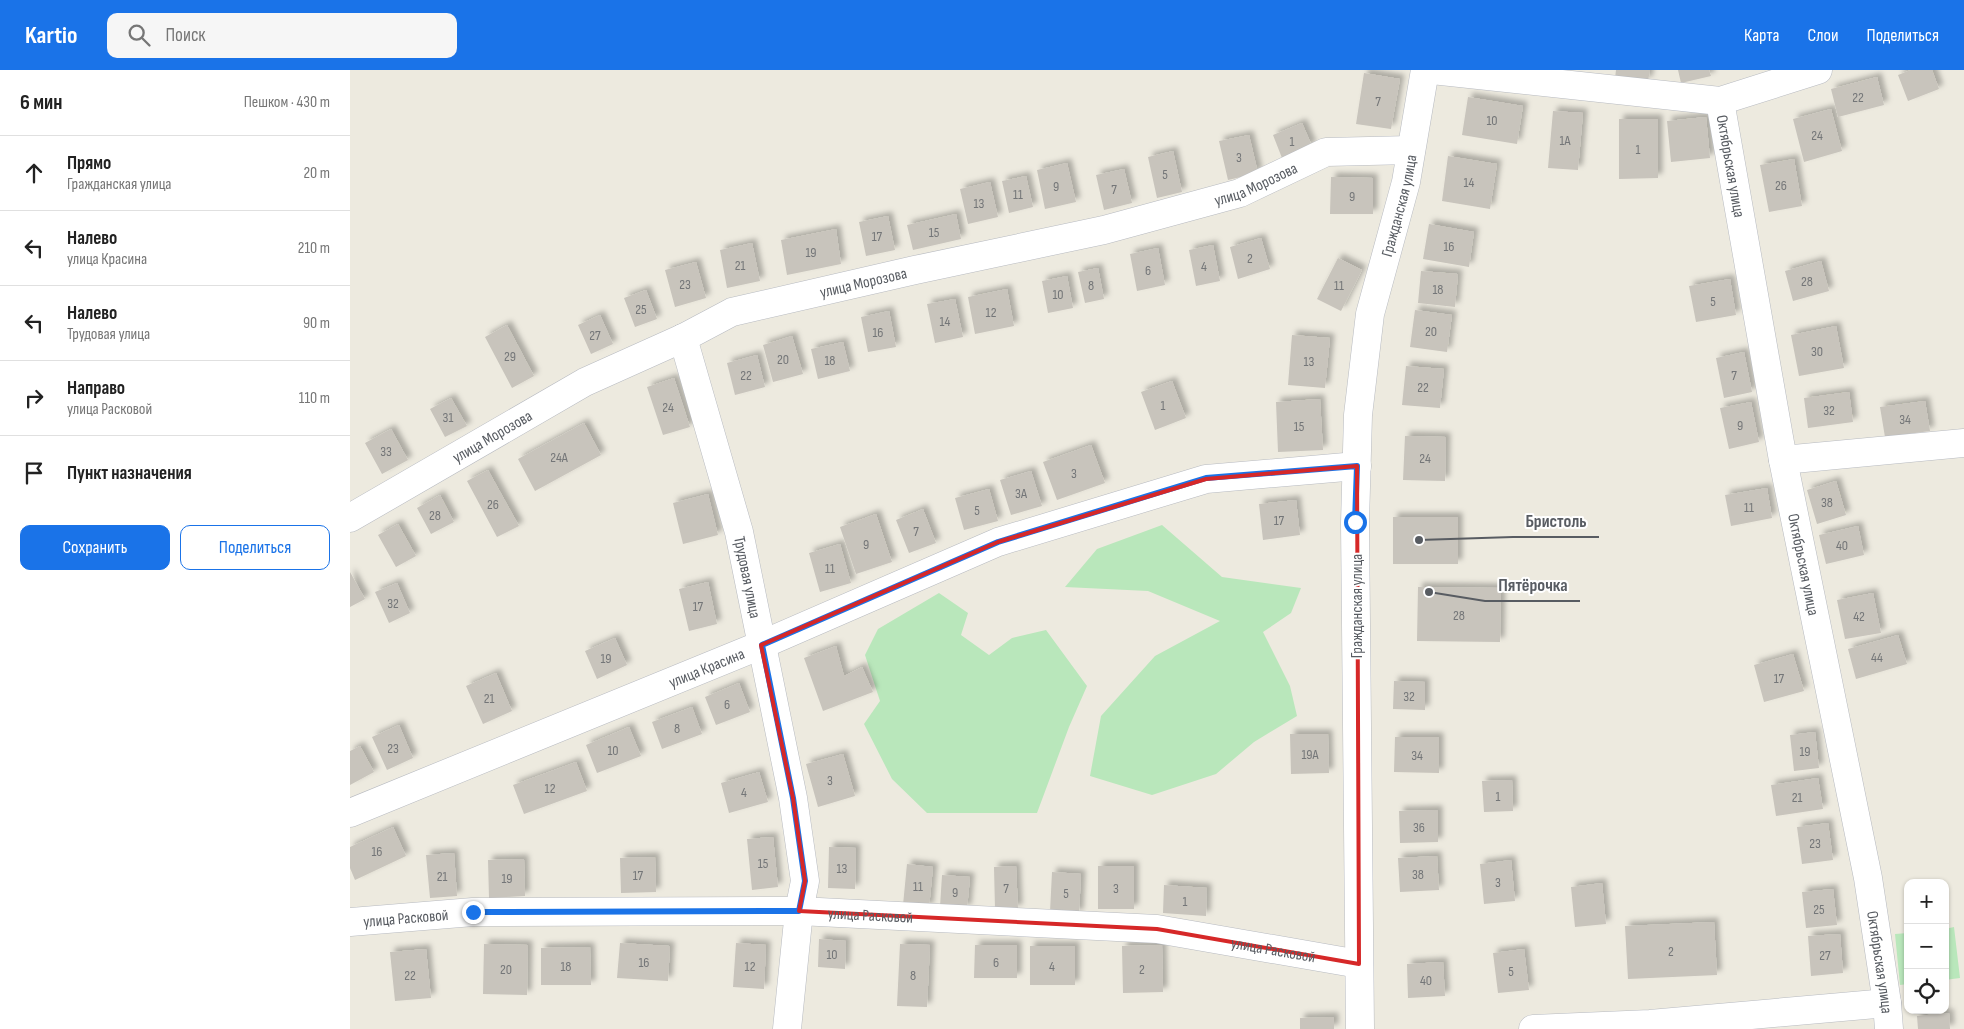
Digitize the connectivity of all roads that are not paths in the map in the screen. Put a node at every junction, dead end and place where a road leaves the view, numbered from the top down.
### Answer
1 (1425, 70) edge
2 (1432, 70) edge
3 (1818, 70) edge
4 (1720, 100) junction
5 (1411, 150) junction
6 (683, 338) junction
7 (1964, 443) edge
8 (1783, 460) junction
9 (1357, 466) junction
10 (350, 518) edge
11 (762, 645) junction
12 (350, 813) edge
13 (799, 911) junction
14 (350, 922) edge
15 (1359, 964) junction
16 (1888, 1016) edge
17 (1650, 1026) edge
18 (787, 1029) edge
19 (1360, 1029) edge
20 (1533, 1029) edge

1 - 5 street, Гражданская улица
2 - 4 street, Октябрьская улица
3 - 4 street, Октябрьская улица
4 - 8 street, Октябрьская улица
5 - 6 street, улица Морозова
5 - 9 street, Гражданская улица
6 - 10 street, улица Морозова
6 - 11 street, Трудовая улица
7 - 8 street
8 - 16 street, Октябрьская улица
9 - 11 street, улица Красина
9 - 15 street, Гражданская улица
11 - 12 street, улица Красина
11 - 13 street, Трудовая улица
13 - 14 street, улица Расковой
13 - 15 street, улица Расковой
13 - 18 street, Трудовая улица
15 - 19 street, Гражданская улица
16 - 17 street
17 - 20 street

